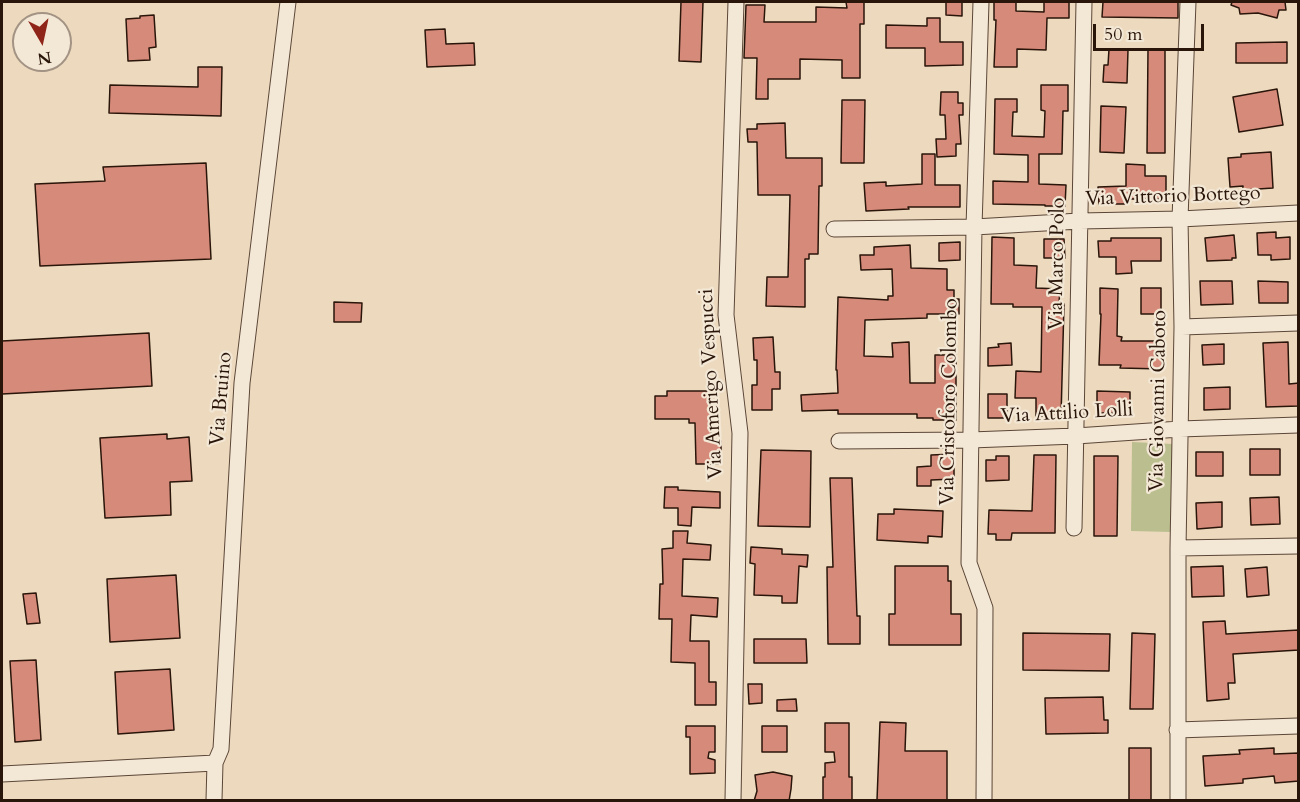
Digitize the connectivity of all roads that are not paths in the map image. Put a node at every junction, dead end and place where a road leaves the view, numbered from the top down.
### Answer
1 (288, 2) edge
2 (736, 2) edge
3 (981, 2) edge
4 (1084, 2) edge
5 (1188, 2) edge
6 (1299, 213) edge
7 (1180, 219) junction
8 (1080, 221) junction
9 (974, 227) junction
10 (834, 229) dead end
11 (1299, 323) edge
12 (1182, 327) junction
13 (1299, 425) edge
14 (1180, 429) junction
15 (1076, 436) junction
16 (971, 440) junction
17 (838, 441) dead end
18 (1074, 528) dead end
19 (1299, 546) edge
20 (1178, 548) junction
21 (1299, 726) edge
22 (1177, 730) junction
23 (215, 763) junction
24 (2, 774) edge
25 (214, 801) edge
26 (733, 801) edge
27 (984, 801) edge
28 (1178, 801) edge

1 - 23 street, Via Bruino
2 - 26 street, Via Amerigo Vespucci
3 - 9 street, Via Cristoforo Colombo
4 - 8 street, Via Marco Polo
5 - 7 street, Via Giovanni Caboto
6 - 7 street, Via Vittorio Bottego
7 - 8 street, Via Vittorio Bottego
7 - 12 street, Via Giovanni Caboto
8 - 9 street, Via Vittorio Bottego
8 - 15 street, Via Marco Polo
9 - 10 street, Via Vittorio Bottego
9 - 16 street, Via Cristoforo Colombo
11 - 12 street
12 - 14 street, Via Giovanni Caboto
13 - 14 street, Via Attilio Lolli
14 - 15 street, Via Attilio Lolli
14 - 20 street, Via Giovanni Caboto
15 - 16 street, Via Attilio Lolli
15 - 18 street, Via Marco Polo
16 - 17 street, Via Attilio Lolli
16 - 27 street, Via Cristoforo Colombo
19 - 20 street
20 - 22 street, Via Giovanni Caboto
21 - 22 street
22 - 28 street, Via Giovanni Caboto
23 - 24 street
23 - 25 street, Via Bruino

